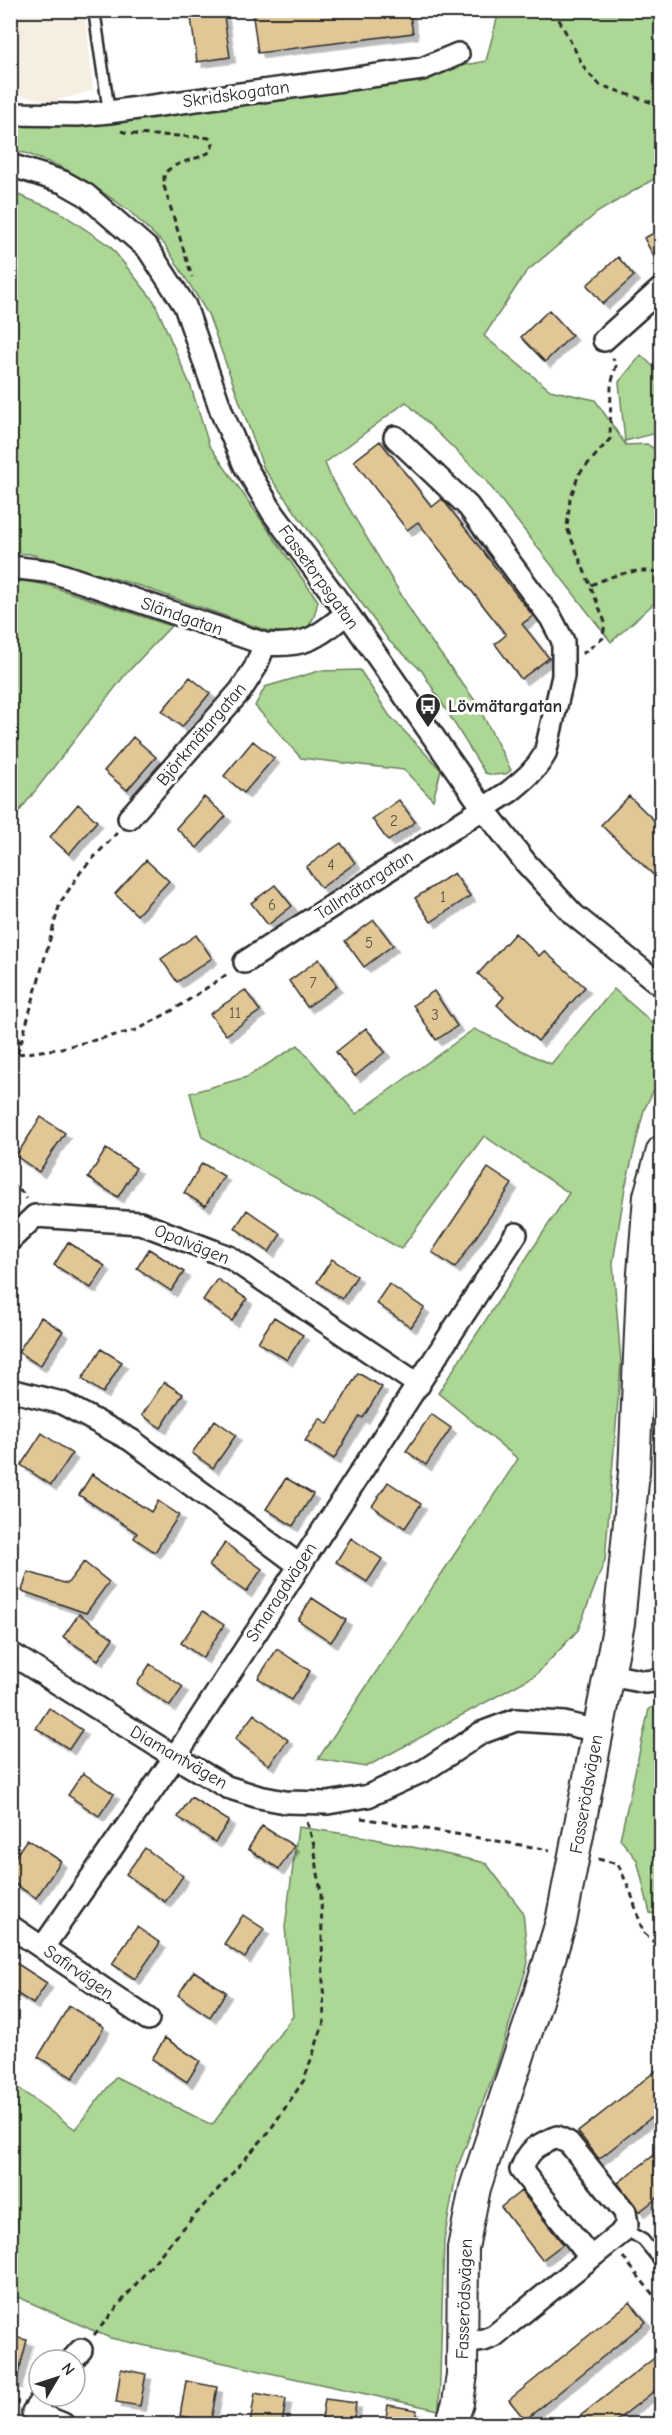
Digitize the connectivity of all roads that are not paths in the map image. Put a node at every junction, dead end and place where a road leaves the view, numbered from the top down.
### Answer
1 (94, 10) edge
2 (458, 54) dead end
3 (109, 112) junction
4 (10, 114) edge
5 (10, 165) edge
6 (662, 288) edge
7 (604, 340) road end
8 (395, 437) dead end
9 (10, 567) edge
10 (347, 613) junction
11 (265, 644) junction
12 (483, 808) junction
13 (129, 819) road end
14 (245, 962) road end
15 (662, 986) edge
16 (662, 1151) edge
17 (516, 1234) dead end
18 (10, 1240) edge
19 (419, 1385) junction
20 (10, 1390) edge
21 (299, 1565) junction
22 (10, 1653) edge
23 (610, 1675) junction
24 (662, 1680) edge
25 (597, 1731) junction
26 (175, 1757) junction
27 (10, 1926) edge
28 (43, 1947) junction
29 (148, 2019) dead end
30 (617, 2235) junction
31 (590, 2257) junction
32 (662, 2263) edge
33 (462, 2343) junction
34 (36, 2408) edge
35 (63, 2424) edge
36 (451, 2424) edge

1 - 3 lane
2 - 3 street, Skridskogatan
3 - 4 street, Skridskogatan
5 - 10 street, Fassetorpsgatan
6 - 7 street
8 - 12 street
9 - 11 street, Sländgatan
10 - 11 street, Sländgatan
10 - 12 street, Fassetorpsgatan
11 - 13 street, Björkmätargatan
12 - 14 street, Tallmätargatan
12 - 15 street, Fassetorpsgatan
16 - 23 street, Fasserödsvägen
17 - 19 street, Smaragdvägen
18 - 19 street, Opalvägen
19 - 21 street, Smaragdvägen
20 - 21 street
21 - 26 street, Smaragdvägen
22 - 26 street, Diamantvägen
23 - 24 street
23 - 25 street, Fasserödsvägen
25 - 26 street, Diamantvägen
25 - 33 street, Fasserödsvägen
26 - 28 street, Smaragdvägen
27 - 28 street, Safirvägen
28 - 29 street, Safirvägen
30 - 31 street
30 - 31 street
30 - 32 lane
31 - 33 street
33 - 36 street, Fasserödsvägen
34 - 35 street

